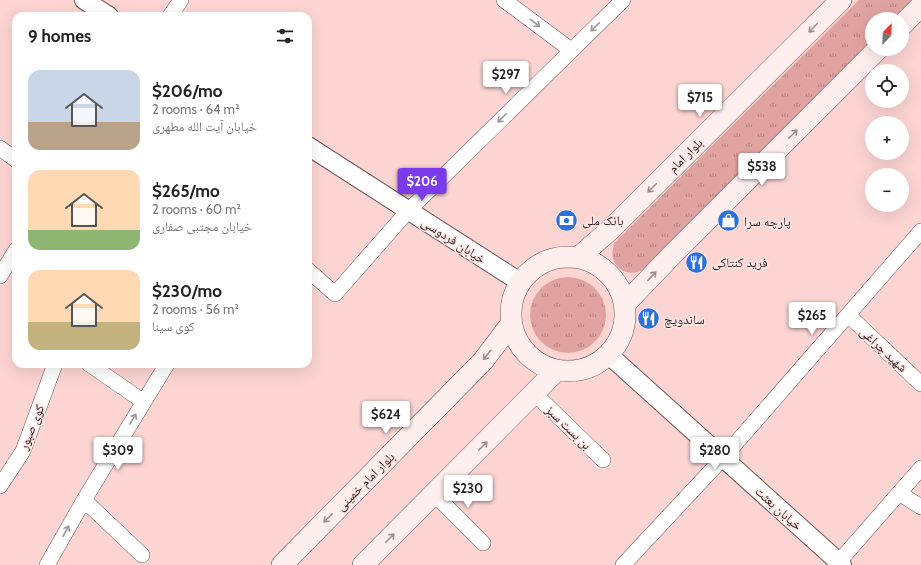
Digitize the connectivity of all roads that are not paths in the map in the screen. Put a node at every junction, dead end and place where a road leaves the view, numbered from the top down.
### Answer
1 (84, 0) edge
2 (181, 0) edge
3 (504, 0) edge
4 (622, 0) edge
5 (841, 0) edge
6 (921, 6) edge
7 (103, 12) edge
8 (173, 12) edge
9 (909, 18) edge
10 (571, 50) junction
11 (871, 56) edge
12 (0, 148) edge
13 (312, 149) edge
14 (12, 157) edge
15 (408, 211) junction
16 (921, 231) edge
17 (12, 256) edge
18 (579, 257) junction
19 (312, 274) edge
20 (0, 276) edge
21 (520, 282) junction
22 (625, 304) junction
23 (848, 315) junction
24 (511, 324) junction
25 (609, 355) junction
26 (53, 368) edge
27 (95, 368) edge
28 (165, 368) edge
29 (557, 370) junction
30 (921, 384) edge
31 (535, 394) junction
32 (144, 402) junction
33 (723, 458) junction
34 (603, 460) dead end
35 (921, 468) edge
36 (0, 486) edge
37 (899, 493) junction
38 (434, 494) junction
39 (84, 500) junction
40 (921, 507) edge
41 (483, 543) dead end
42 (142, 555) dead end
43 (839, 564) edge
44 (47, 565) edge
45 (282, 565) edge
46 (363, 565) edge
47 (623, 565) edge

1 - 7 street
2 - 8 street
3 -> 10 street
4 -> 10 street
5 -> 18 main road, بلوار امام
6 - 9 main road
10 -> 15 street
22 -> 11 main road
12 - 14 street
13 - 15 street, خیابان فردوسی
15 - 19 street
15 - 21 street, خیابان فردوسی
16 - 23 street
17 - 20 street
18 - 21 main road
18 - 22 main road
21 - 24 main road
22 - 25 main road
23 - 30 street, شهید چراغی
23 - 33 street
24 - 29 main road
24 -> 45 main road, بلوار امام خمینی
25 - 29 main road
25 - 33 street, خیابان بعثت
26 - 36 street, کوی صبور
27 - 32 street
28 - 32 street
29 - 31 main road
31 - 34 street, بن بست سبز
38 -> 31 main road
39 -> 32 street
33 - 43 street, خیابان بعثت
33 - 47 street
35 - 37 street
37 - 40 street
37 - 43 street
38 - 41 street
46 -> 38 main road
39 - 42 street
44 -> 39 street

